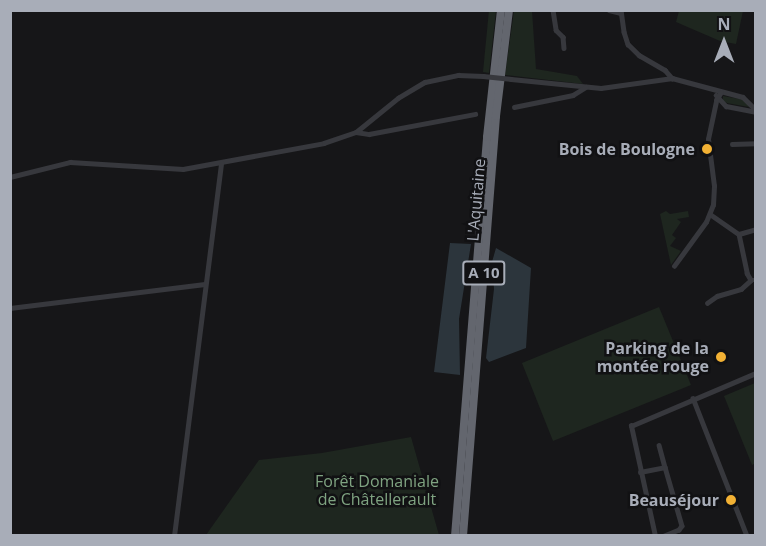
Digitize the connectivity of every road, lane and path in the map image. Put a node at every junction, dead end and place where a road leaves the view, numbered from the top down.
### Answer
1 (501, 10) edge
2 (509, 10) edge
3 (553, 10) edge
4 (609, 10) edge
5 (621, 12) edge
6 (564, 48) dead end
7 (672, 78) junction
8 (586, 87) junction
9 (720, 94) junction
10 (514, 107) dead end
11 (754, 109) edge
12 (475, 114) dead end
13 (356, 132) junction
14 (756, 143) edge
15 (732, 144) dead end
16 (221, 163) junction
17 (10, 177) edge
18 (710, 214) junction
19 (756, 229) edge
20 (739, 234) junction
21 (674, 266) dead end
22 (753, 280) edge
23 (205, 284) junction
24 (707, 303) dead end
25 (10, 308) edge
26 (756, 373) edge
27 (693, 398) junction
28 (659, 445) dead end
29 (666, 467) junction
30 (640, 472) junction
31 (174, 536) edge
32 (455, 536) edge
33 (463, 536) edge
34 (655, 536) edge
35 (664, 536) edge
36 (747, 536) edge

1 - 32 highway, L'Aquitaine / A 10
2 - 33 highway, L'Aquitaine / A 10
3 - 6 street
4 - 5 street
5 - 7 street
7 - 8 street
7 - 9 street
8 - 10 street
8 - 13 street, bridge
9 - 11 street
9 - 11 street
9 - 18 street
12 - 13 street
13 - 16 street
14 - 15 street
16 - 17 street
16 - 23 street
18 - 20 street
18 - 21 street
19 - 20 street
20 - 22 street
22 - 24 street
23 - 25 street
23 - 31 street
26 - 27 street
27 - 30 street
27 - 36 street
28 - 29 street
29 - 30 street
29 - 35 street
30 - 34 street

